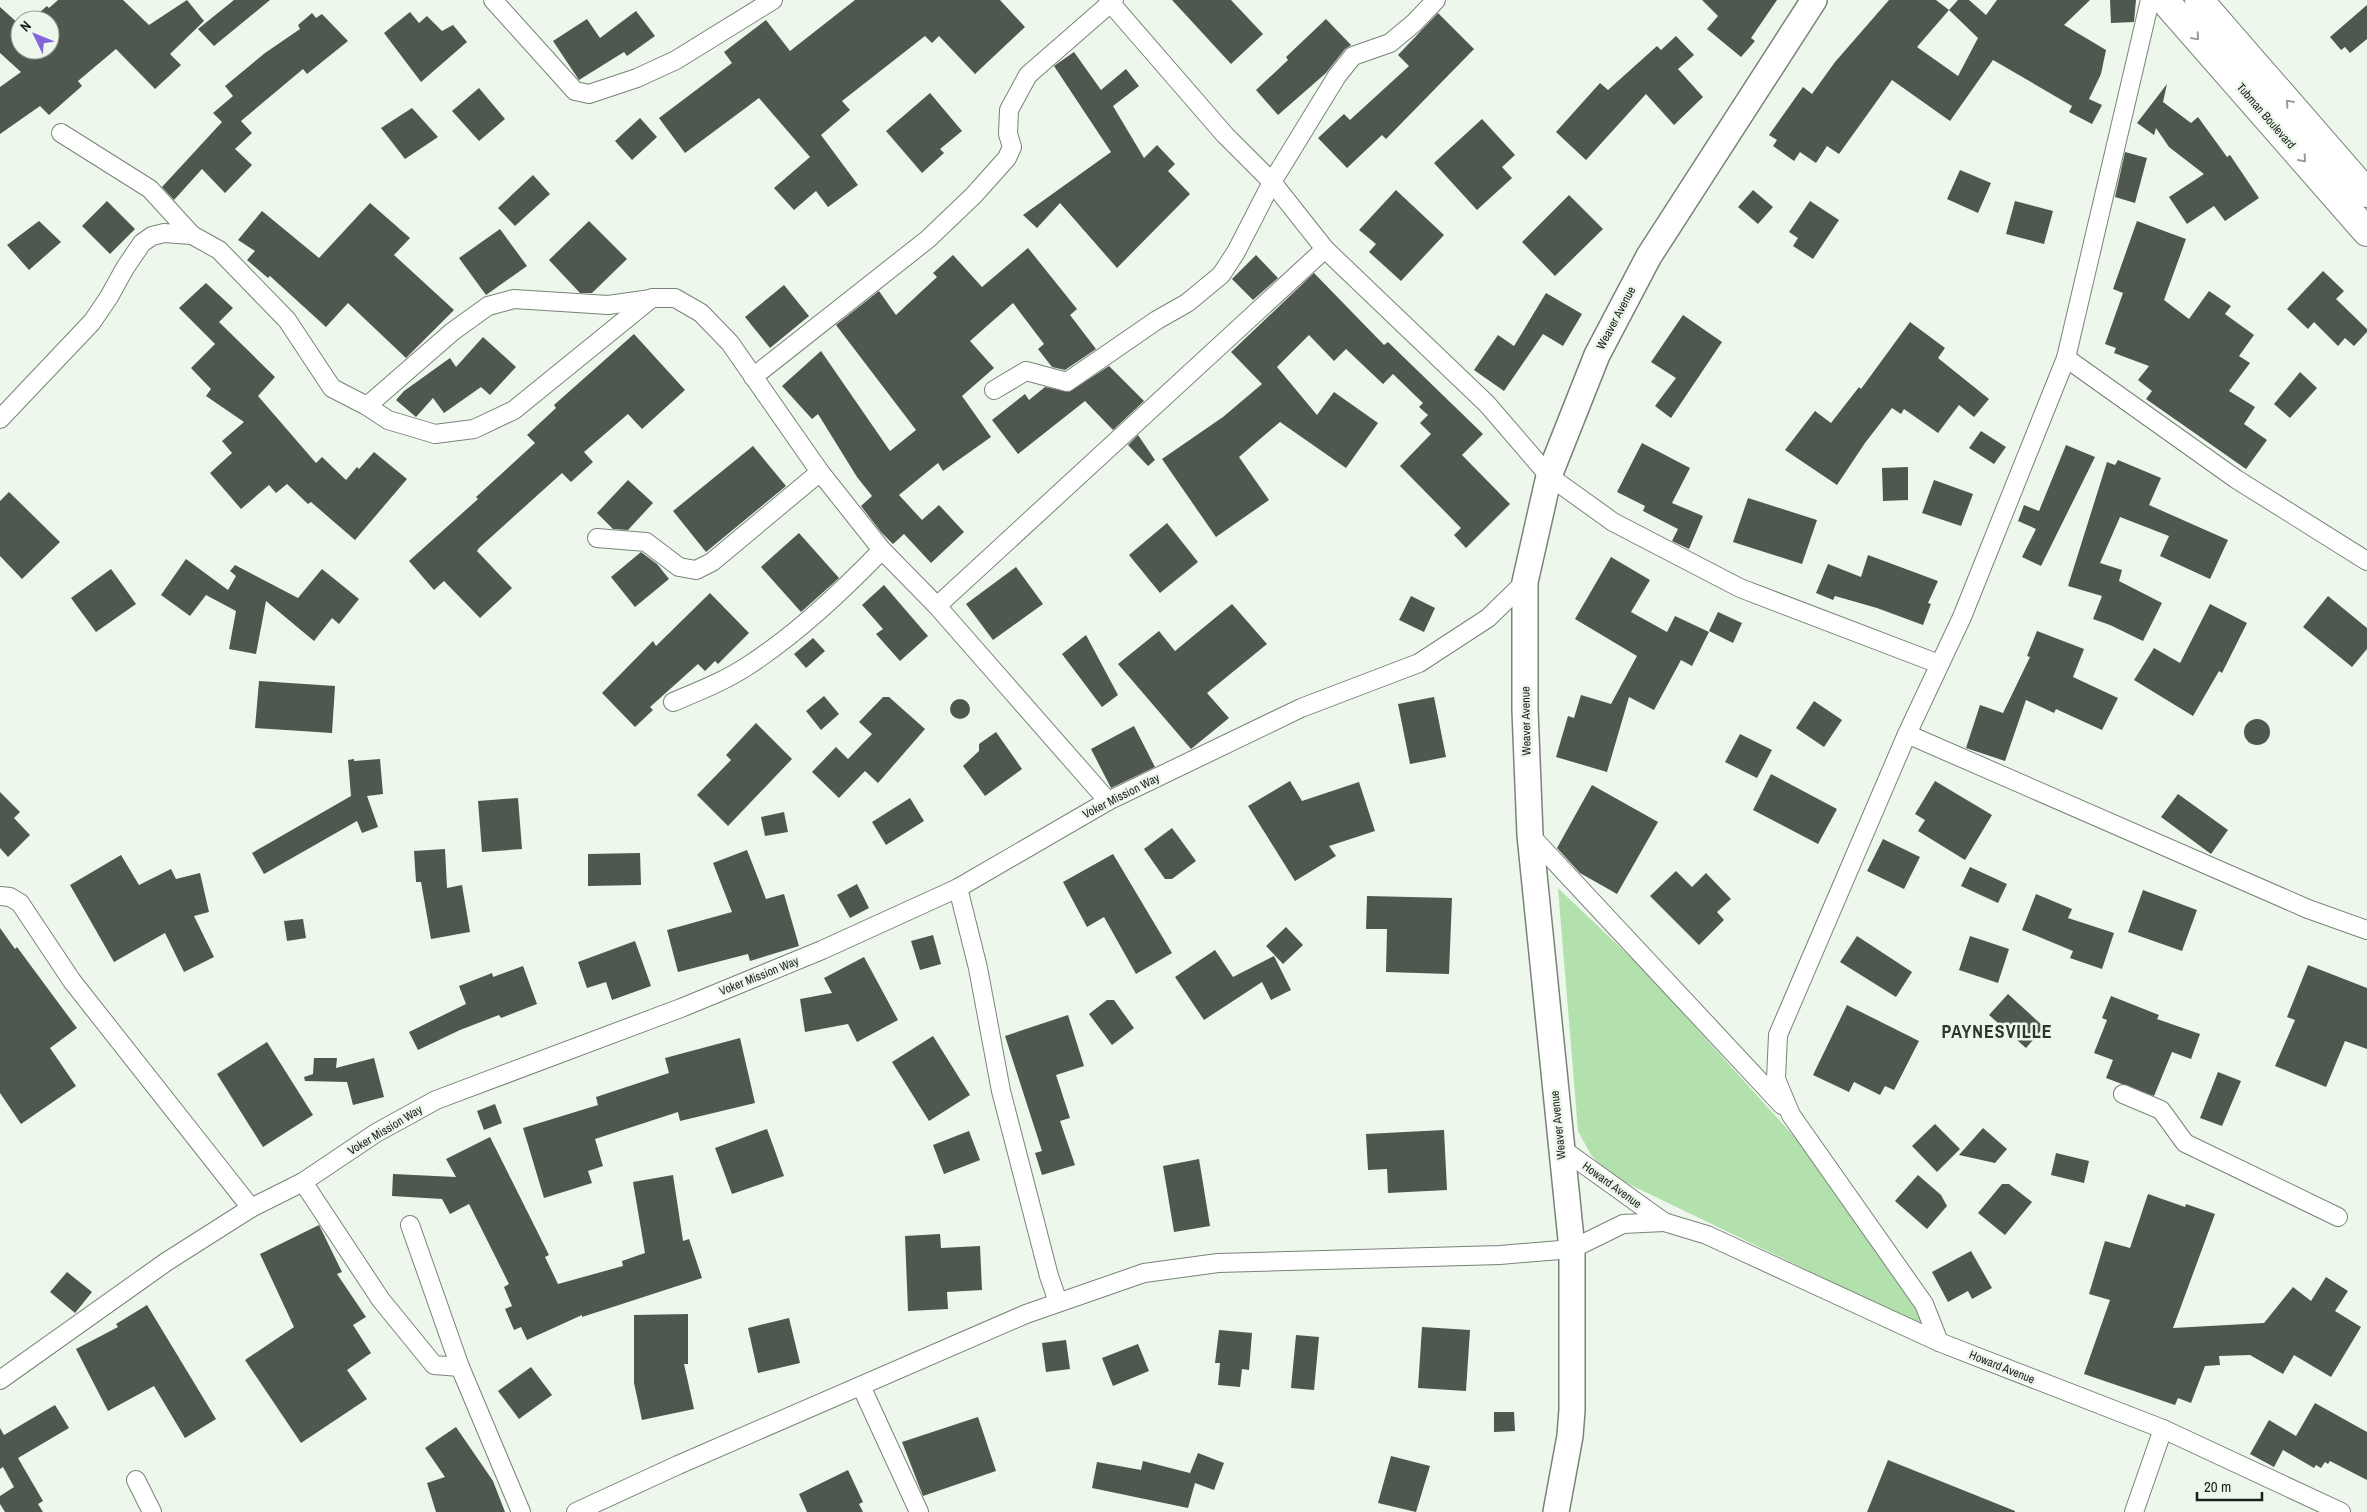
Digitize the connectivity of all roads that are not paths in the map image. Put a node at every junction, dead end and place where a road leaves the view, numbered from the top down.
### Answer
1 (493, 0) edge
2 (1436, 0) edge
3 (1814, 0) edge
4 (2150, 0) edge
5 (2164, 0) edge
6 (2198, 0) edge
7 (769, 1) edge
8 (1111, 1) edge
9 (61, 133) dead end
10 (1272, 182) junction
11 (2367, 193) edge
12 (2367, 232) edge
13 (192, 235) junction
14 (1325, 249) junction
15 (652, 298) junction
16 (2066, 358) junction
17 (753, 377) junction
18 (994, 390) dead end
19 (367, 406) junction
20 (0, 419) edge
21 (820, 472) junction
22 (1549, 476) junction
23 (597, 538) dead end
24 (882, 550) junction
25 (2367, 560) edge
26 (1525, 582) junction
27 (937, 606) junction
28 (1939, 664) junction
29 (673, 702) dead end
30 (1907, 734) junction
31 (1108, 801) junction
32 (1530, 835) junction
33 (958, 888) junction
34 (0, 896) edge
35 (2367, 930) edge
36 (2123, 1094) dead end
37 (1791, 1115) junction
38 (1561, 1148) junction
39 (303, 1182) junction
40 (251, 1208) junction
41 (2338, 1217) dead end
42 (1664, 1222) junction
43 (410, 1225) dead end
44 (1572, 1250) junction
45 (1058, 1302) junction
46 (1939, 1342) junction
47 (460, 1367) junction
48 (0, 1380) edge
49 (861, 1386) junction
50 (2163, 1429) junction
51 (136, 1480) dead end
52 (152, 1512) edge
53 (521, 1512) edge
54 (576, 1512) edge
55 (919, 1512) edge
56 (1556, 1512) edge
57 (2134, 1512) edge
58 (2341, 1512) edge

1 - 7 street
2 - 10 street
3 - 22 street, Weaver Avenue
4 - 16 street
5 -> 12 highway, Tubman Boulevard
11 -> 6 highway, Tubman Boulevard
8 - 10 street
8 - 17 street
9 - 13 street
10 - 14 street
10 - 18 street
13 - 19 street
13 - 20 street
14 - 22 street
14 - 27 street
15 - 17 street
15 - 19 street
15 - 19 street
16 - 25 street
16 - 28 street
17 - 21 street
21 - 23 street
21 - 24 street
22 - 26 street, Weaver Avenue
22 - 28 street
24 - 27 street
24 - 29 street
26 - 31 street, Voker Mission Way
26 - 32 street, Weaver Avenue
27 - 31 street
28 - 30 street
30 - 35 street
30 - 37 street
31 - 33 street, Voker Mission Way
32 - 37 street
32 - 38 street, Weaver Avenue
33 - 39 street, Voker Mission Way
33 - 45 street
34 - 40 street
36 - 41 street
37 - 46 street
38 - 42 street, Howard Avenue
38 - 44 street, Weaver Avenue
39 - 40 street, Voker Mission Way
39 - 47 street
40 - 48 street, Voker Mission Way
42 - 44 street, Howard Avenue
42 - 46 street, Howard Avenue
43 - 47 street
44 - 45 street
44 - 56 street, Weaver Avenue
45 - 49 street
46 - 50 street, Howard Avenue
47 - 53 street
49 - 54 street
49 - 55 street
50 - 57 street
50 - 58 street, Howard Avenue
51 - 52 street

